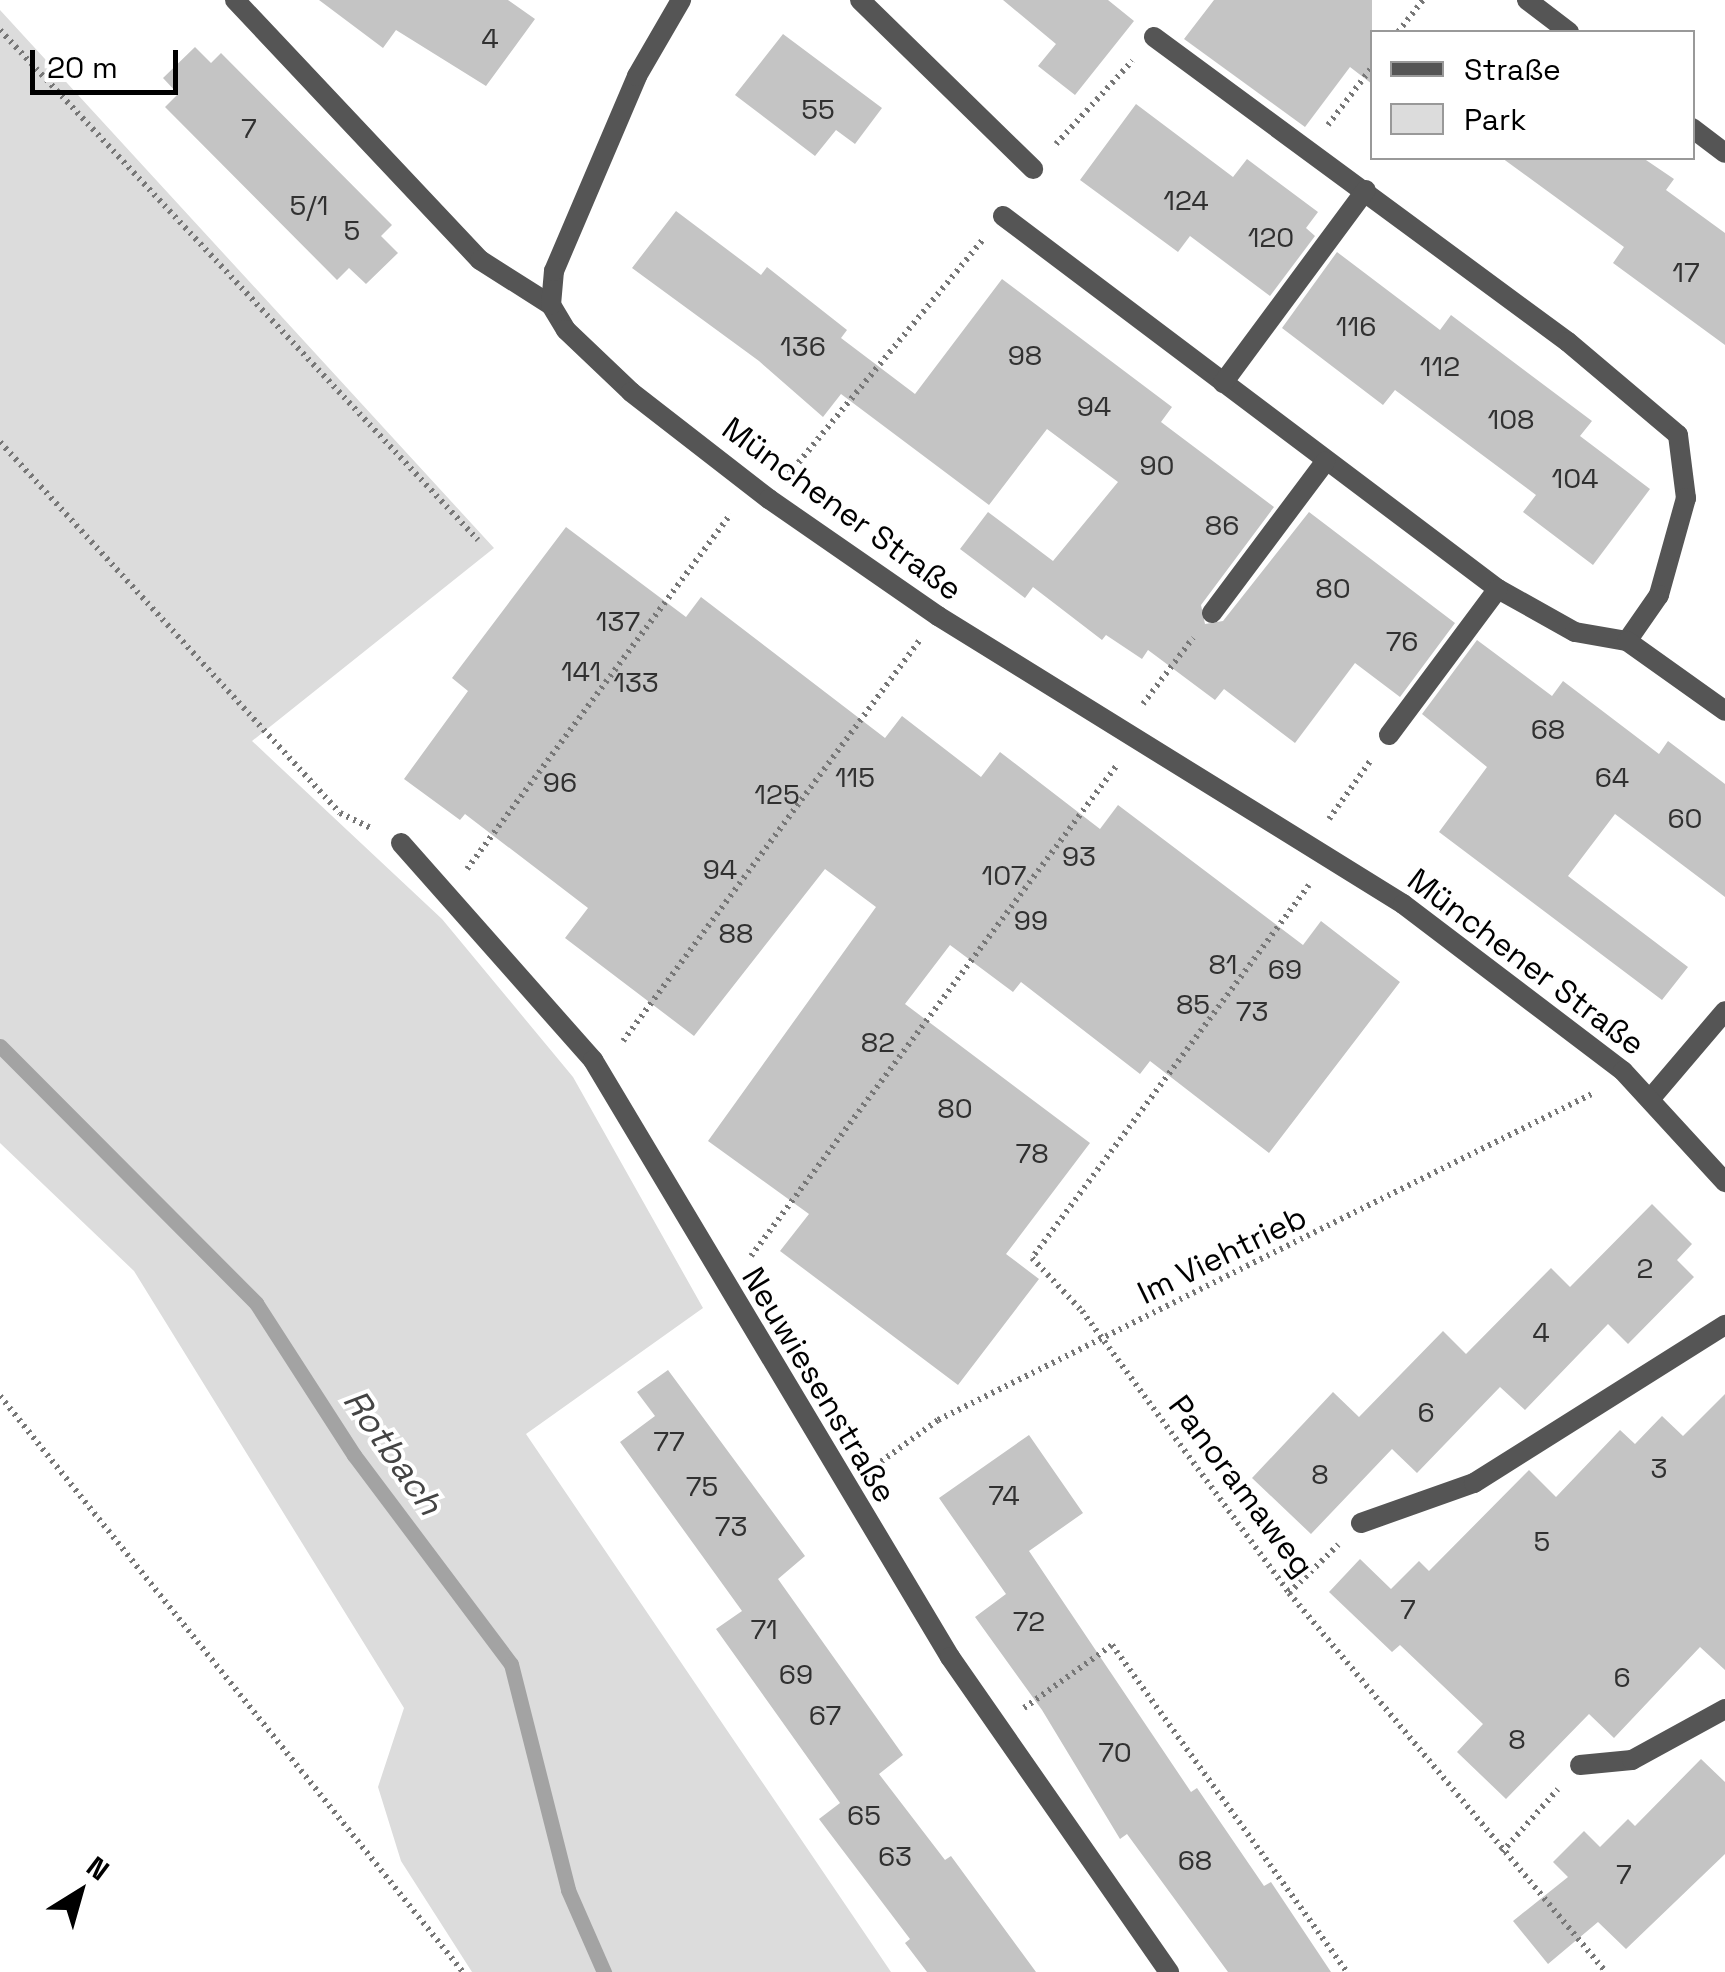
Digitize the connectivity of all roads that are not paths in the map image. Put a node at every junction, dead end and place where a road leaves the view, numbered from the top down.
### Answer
1 (235, 0) edge
2 (682, 0) edge
3 (860, 0) edge
4 (1527, 0) edge
5 (1566, 30) edge
6 (1154, 37) road end
7 (1695, 130) edge
8 (1725, 152) edge
9 (1032, 169) road end
10 (1366, 190) junction
11 (1003, 216) road end
12 (552, 306) junction
13 (1223, 383) junction
14 (1325, 462) junction
15 (1498, 589) junction
16 (1212, 613) road end
17 (1628, 642) junction
18 (1725, 711) edge
19 (1389, 734) road end
20 (401, 843) road end
21 (1725, 1012) edge
22 (1651, 1098) junction
23 (1725, 1182) edge
24 (1725, 1326) edge
25 (1361, 1522) road end
26 (1725, 1709) edge
27 (1580, 1765) road end
28 (1169, 1972) edge

1 - 12 street, Münchener Straße
2 - 12 street
3 - 9 street
4 - 5 street
6 - 10 street
7 - 8 street
10 - 13 street
10 - 17 street
11 - 13 street
12 - 22 street, Münchener Straße
13 - 14 street
14 - 15 street
14 - 16 street
15 - 17 street
15 - 19 street
17 - 18 street
20 - 28 street, Neuwiesenstraße
21 - 22 street, Münchener Straße
22 - 23 street, Münchener Straße
24 - 25 street
26 - 27 street

